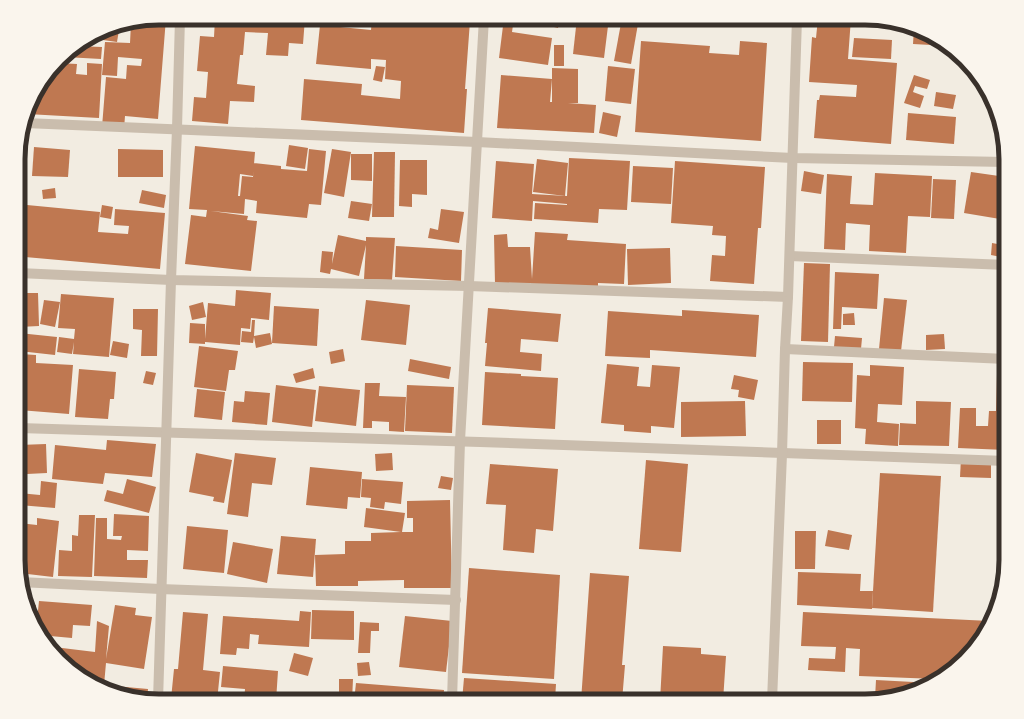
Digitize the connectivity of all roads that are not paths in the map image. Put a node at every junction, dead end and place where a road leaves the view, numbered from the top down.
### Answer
1 (180, 25) edge
2 (484, 25) edge
3 (797, 25) edge
4 (30, 123) edge
5 (177, 129) junction
6 (477, 142) junction
7 (793, 158) junction
8 (999, 162) edge
9 (790, 256) junction
10 (999, 265) edge
11 (25, 273) edge
12 (171, 280) junction
13 (469, 286) junction
14 (788, 297) junction
15 (785, 349) junction
16 (999, 359) edge
17 (25, 428) edge
18 (166, 432) junction
19 (460, 441) junction
20 (782, 454) junction
21 (999, 461) edge
22 (27, 582) edge
23 (160, 589) junction
24 (456, 600) junction
25 (158, 694) edge
26 (452, 694) edge
27 (772, 694) edge

1 - 5 street
2 - 6 street
3 - 7 street
4 - 5 street
5 - 6 street
5 - 12 street
6 - 7 street
6 - 13 street
7 - 8 street
7 - 9 street
9 - 10 street
9 - 14 street
11 - 12 street
12 - 13 street
12 - 18 street
13 - 14 street
13 - 19 street
14 - 15 street
15 - 16 street
15 - 20 street
17 - 18 street
18 - 19 street
18 - 23 street
19 - 20 street
19 - 24 street
20 - 21 street
20 - 27 street
22 - 23 street
23 - 24 street
23 - 25 street
24 - 26 street

